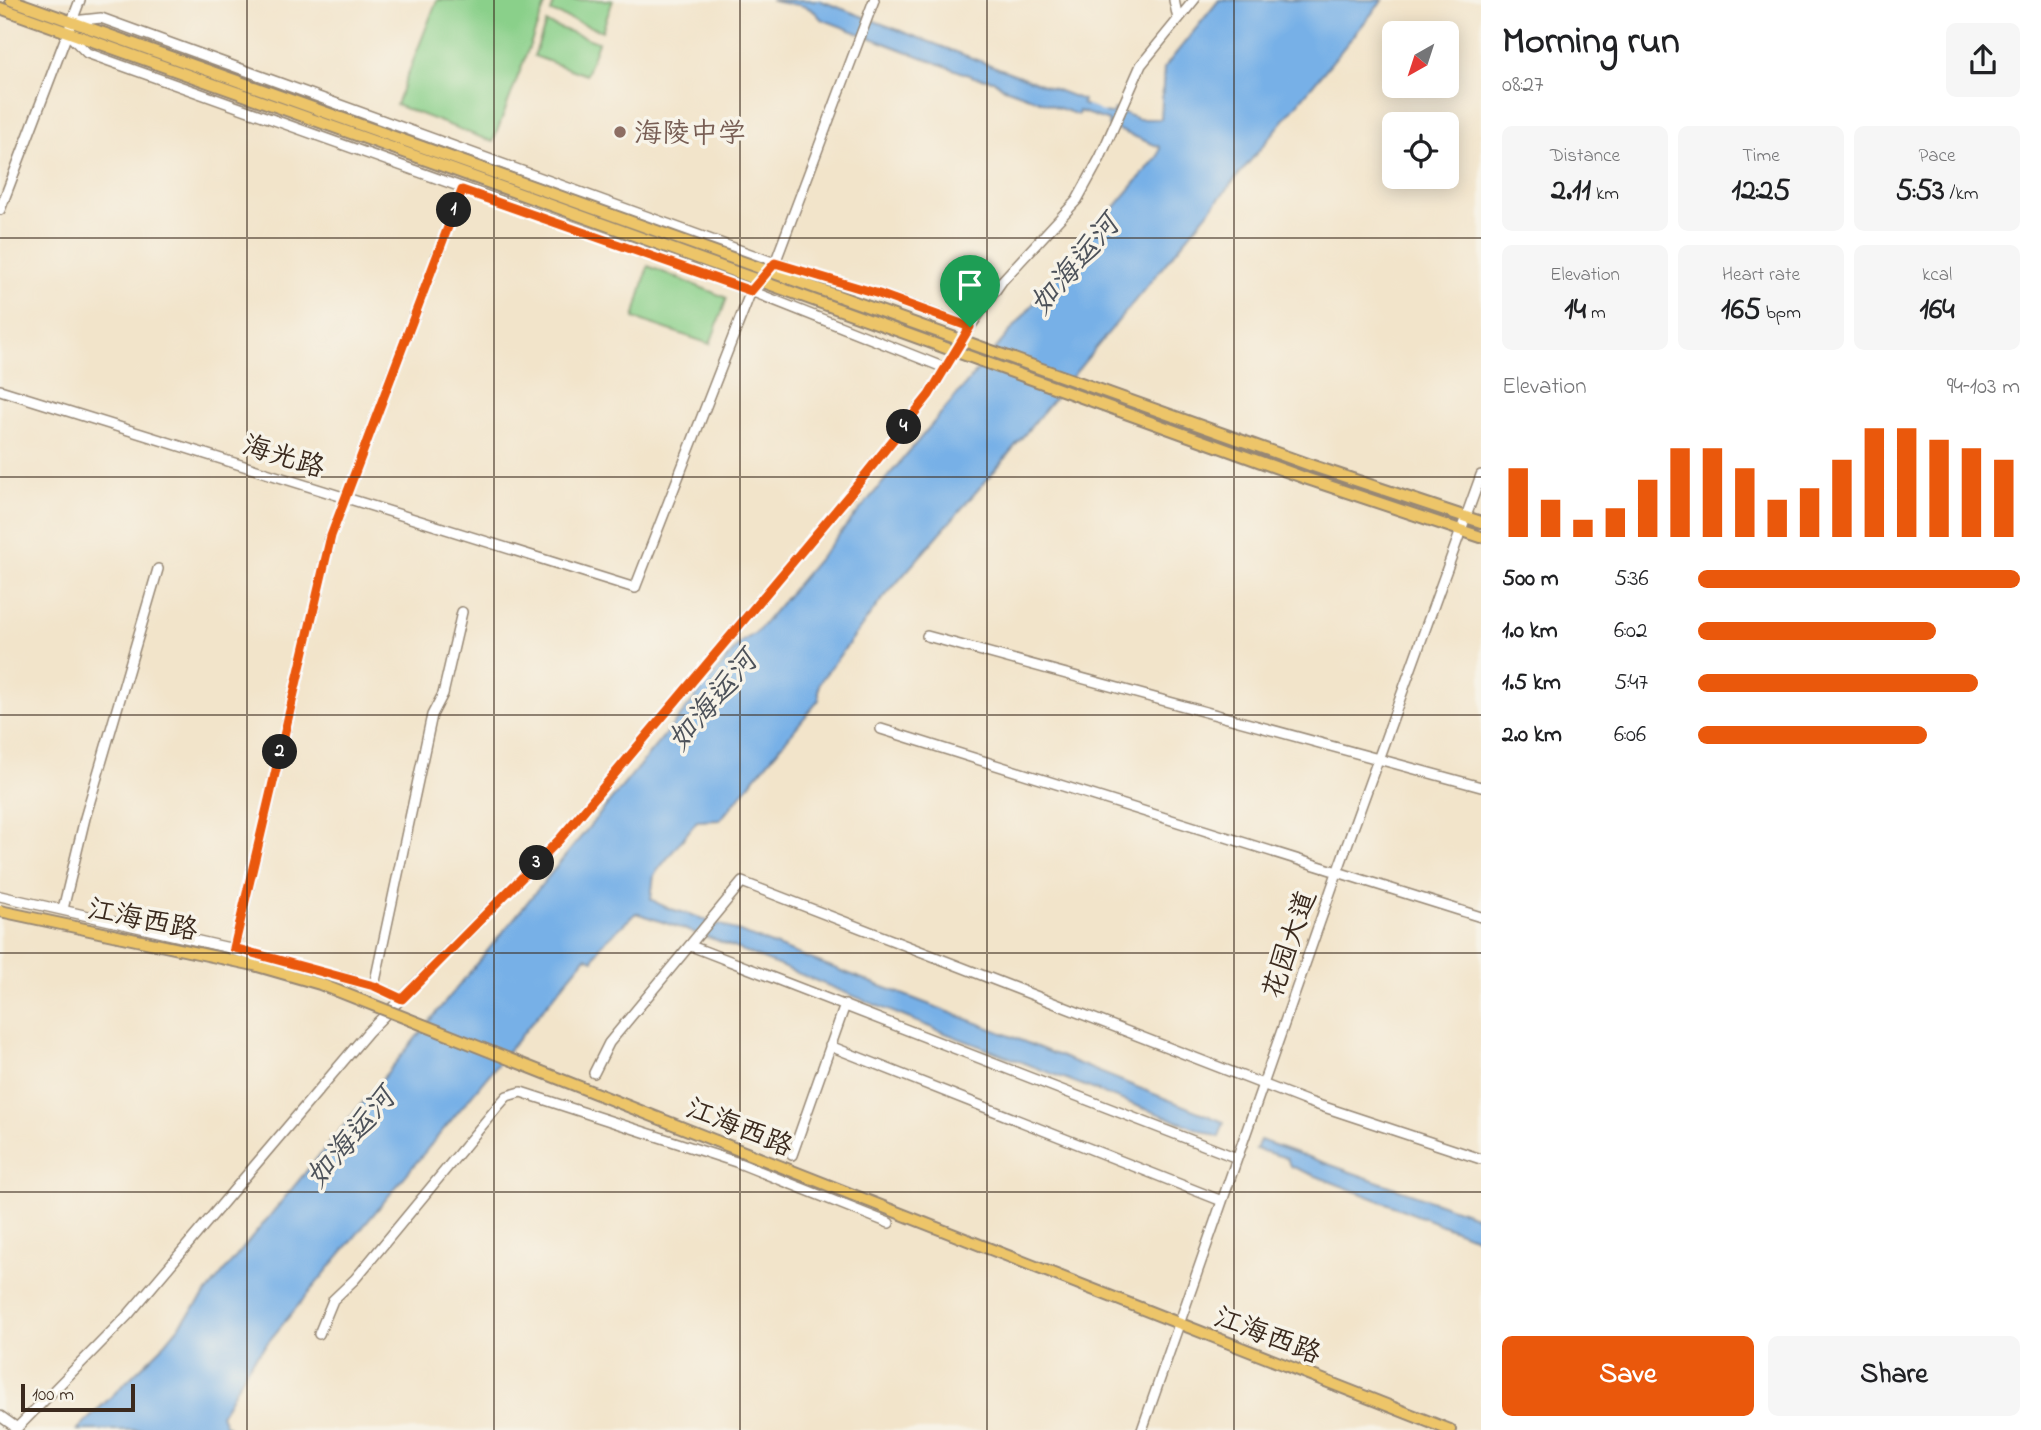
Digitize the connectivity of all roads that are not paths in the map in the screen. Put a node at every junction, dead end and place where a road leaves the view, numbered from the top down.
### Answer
1 (11, 0) edge
2 (80, 0) edge
3 (874, 0) edge
4 (1174, 0) edge
5 (1194, 0) edge
6 (0, 8) edge
7 (1178, 19) junction
8 (72, 21) junction
9 (67, 33) junction
10 (420, 152) junction
11 (462, 190) junction
12 (0, 210) edge
13 (775, 263) junction
14 (751, 291) junction
15 (970, 327) junction
16 (945, 368) junction
17 (0, 390) edge
18 (1481, 475) edge
19 (345, 498) junction
20 (1465, 517) junction
21 (1481, 522) edge
22 (1461, 530) junction
23 (1481, 537) edge
24 (158, 569) dead end
25 (462, 612) dead end
26 (928, 636) dead end
27 (881, 729) dead end
28 (1379, 758) junction
29 (1481, 787) edge
30 (1338, 870) junction
31 (0, 896) edge
32 (63, 909) junction
33 (0, 911) edge
34 (1481, 917) edge
35 (691, 946) junction
36 (234, 948) junction
37 (374, 986) junction
38 (402, 999) junction
39 (845, 1005) junction
40 (830, 1046) junction
41 (594, 1073) dead end
42 (1263, 1084) junction
43 (792, 1155) dead end
44 (1237, 1158) junction
45 (1481, 1158) edge
46 (1222, 1201) junction
47 (889, 1223) dead end
48 (1180, 1324) junction
49 (319, 1334) dead end
50 (0, 1416) edge
51 (16, 1429) edge
52 (1142, 1430) edge
53 (1450, 1430) edge

1 - 8 main road
2 - 8 street
3 - 13 street
4 - 7 street
5 - 7 street
6 - 9 main road
7 - 15 street
8 - 9 street
8 - 10 main road
8 - 13 street
9 - 10 main road
9 - 11 street
9 - 12 street
10 - 20 main road, bridge
10 - 22 main road, bridge
11 - 14 street
11 - 19 street
13 - 14 street
13 - 15 street
14 - 16 street
14 - 19 street, 海光路
15 - 16 street
16 - 38 street
17 - 19 street, 海光路
18 - 20 street, 花园大道
19 - 36 street
20 - 21 main road
20 - 22 street, 花园大道
22 - 23 main road
22 - 28 street, 花园大道
24 - 32 street
25 - 37 street
26 - 28 street
27 - 30 street
28 - 29 street
28 - 30 street, 花园大道
30 - 34 street
30 - 42 street, 花园大道
31 - 32 street
32 - 36 street
33 - 48 main road, 江海西路, bridge
35 - 39 street
35 - 41 street
35 - 42 street
36 - 37 street
37 - 38 street
38 - 51 street
39 - 40 street
39 - 44 street
40 - 43 street
40 - 46 street
42 - 44 street, 花园大道
42 - 45 street
44 - 46 street, 花园大道
46 - 48 street, 花园大道
47 - 49 street
48 - 52 street, 花园大道
48 - 53 main road, 江海西路
50 - 51 street

